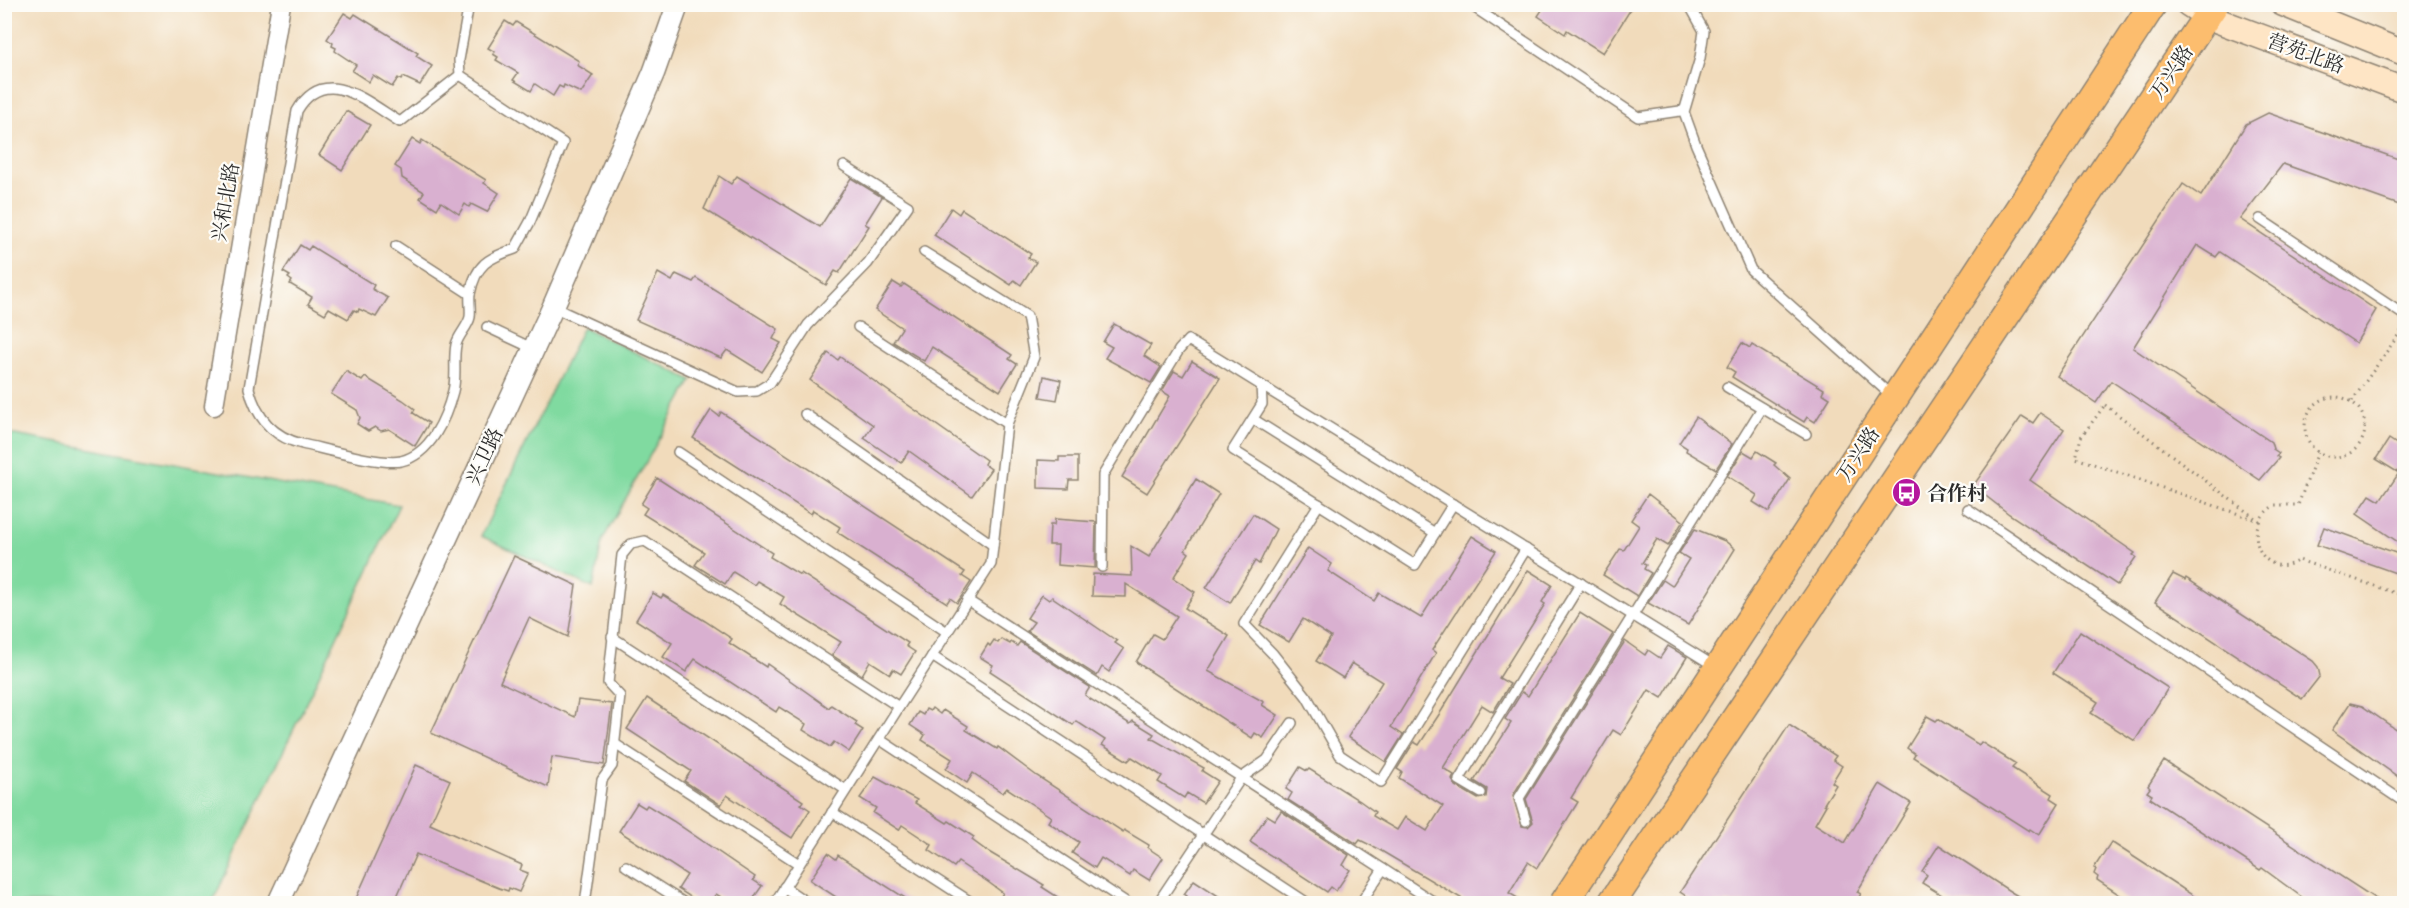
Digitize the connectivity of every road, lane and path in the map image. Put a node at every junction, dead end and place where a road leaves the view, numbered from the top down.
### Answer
1 (280, 4) edge
2 (469, 4) edge
3 (1469, 4) edge
4 (1689, 4) edge
5 (2153, 4) edge
6 (2283, 4) edge
7 (677, 5) edge
8 (2204, 8) edge
9 (2404, 53) edge
10 (460, 75) junction
11 (2404, 90) edge
12 (1680, 111) dead end
13 (844, 166) dead end
14 (2260, 219) dead end
15 (396, 246) dead end
16 (924, 252) dead end
17 (470, 294) junction
18 (553, 308) junction
19 (2404, 315) edge
20 (487, 327) dead end
21 (858, 327) dead end
22 (2404, 327) edge
23 (534, 349) junction
24 (1261, 385) junction
25 (1727, 387) dead end
26 (1894, 399) junction
27 (2352, 401) junction
28 (214, 406) dead end
29 (1762, 408) junction
30 (805, 414) dead end
31 (1253, 419) junction
32 (1007, 424) junction
33 (1806, 434) dead end
34 (678, 452) dead end
35 (2318, 452) junction
36 (1319, 504) junction
37 (1453, 504) junction
38 (1968, 509) dead end
39 (2259, 521) junction
40 (1435, 533) junction
41 (993, 544) junction
42 (1526, 549) junction
43 (1102, 567) dead end
44 (1581, 583) junction
45 (2404, 596) edge
46 (967, 600) junction
47 (1634, 616) junction
48 (947, 632) junction
49 (612, 638) junction
50 (932, 656) junction
51 (1718, 668) junction
52 (899, 707) junction
53 (1292, 723) dead end
54 (879, 739) junction
55 (615, 744) junction
56 (1241, 778) junction
57 (846, 790) junction
58 (1481, 794) dead end
59 (2404, 802) edge
60 (832, 812) junction
61 (1526, 821) dead end
62 (1203, 835) junction
63 (799, 864) junction
64 (626, 866) dead end
65 (1383, 869) junction
66 (784, 887) junction
67 (278, 903) edge
68 (585, 903) edge
69 (686, 903) edge
70 (774, 903) edge
71 (809, 903) edge
72 (974, 903) edge
73 (1129, 903) edge
74 (1157, 903) edge
75 (1309, 903) edge
76 (1360, 903) edge
77 (1437, 903) edge
78 (1563, 903) edge
79 (1611, 903) edge

1 - 28 street, 兴和北路
2 - 10 lane
3 - 12 lane
4 - 26 lane
5 - 26 main road, 万兴路
6 - 9 main road, 营苑北路
7 - 18 street, 兴卫路
8 - 11 main road, 营苑北路
8 - 79 main road, 万兴路
10 - 17 lane
10 - 17 lane
13 - 18 lane
14 - 19 lane
15 - 17 lane
16 - 32 lane
18 - 23 street, 兴卫路
20 - 23 lane
21 - 32 lane
22 - 27 path
23 - 67 street, 兴卫路
24 - 31 lane
24 - 37 lane
24 - 43 lane
25 - 29 lane
26 - 51 main road, 万兴路
27 - 35 path
27 - 35 path
29 - 33 lane
29 - 47 lane
30 - 41 lane
31 - 36 lane
31 - 40 lane
32 - 41 lane
34 - 48 lane
35 - 39 path
36 - 40 lane
36 - 42 lane
37 - 40 lane
37 - 42 lane
38 - 59 lane
39 - 39 path
39 - 45 path
41 - 46 lane
42 - 44 lane
44 - 47 lane
44 - 58 lane
46 - 48 lane
46 - 56 lane
47 - 51 lane
47 - 61 lane
48 - 50 lane
49 - 52 lane
49 - 55 lane
49 - 57 lane
50 - 52 lane
50 - 62 lane
51 - 78 main road, 万兴路
52 - 54 lane
53 - 56 lane
54 - 57 lane
54 - 73 lane
55 - 63 lane
55 - 68 lane
56 - 62 lane
56 - 65 lane
57 - 60 lane
60 - 63 lane
60 - 72 lane
62 - 74 lane
62 - 75 lane
63 - 66 lane
64 - 69 lane
65 - 76 lane
65 - 77 lane
66 - 70 lane
66 - 71 lane

